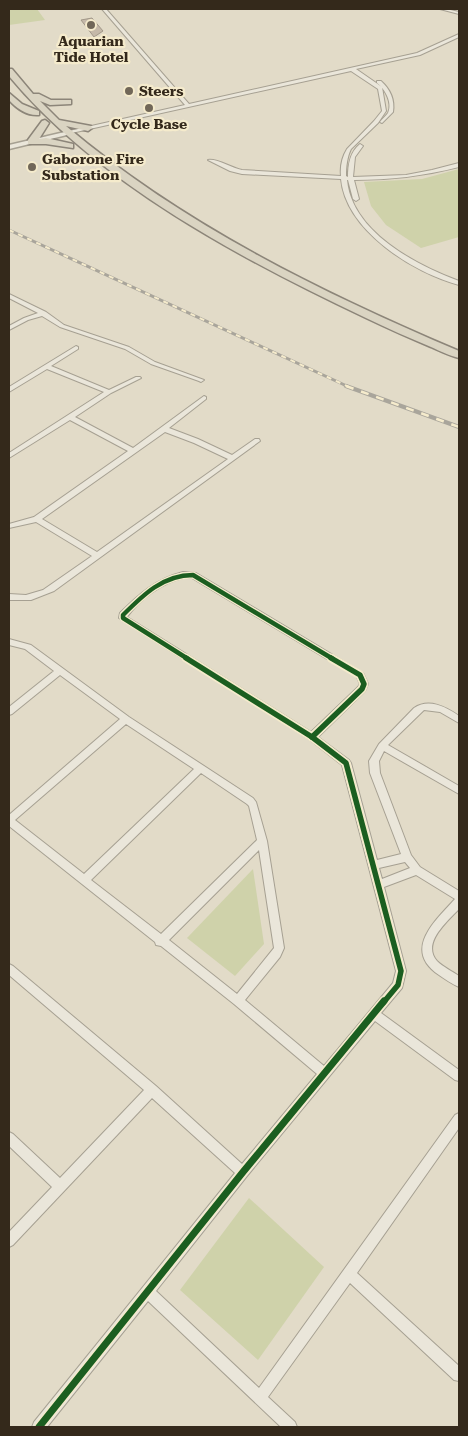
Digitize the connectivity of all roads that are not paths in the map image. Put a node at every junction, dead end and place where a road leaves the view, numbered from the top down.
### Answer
1 (104, 9) edge
2 (442, 9) edge
3 (459, 13) edge
4 (459, 35) edge
5 (369, 65) junction
6 (358, 68) junction
7 (352, 69) junction
8 (9, 71) edge
9 (338, 72) junction
10 (365, 75) junction
11 (9, 84) edge
12 (20, 85) junction
13 (9, 95) edge
14 (71, 105) dead end
15 (188, 106) junction
16 (36, 113) junction
17 (57, 121) junction
18 (44, 123) junction
19 (88, 128) junction
20 (69, 133) junction
21 (57, 135) junction
22 (31, 142) junction
23 (70, 146) junction
24 (9, 147) edge
25 (84, 147) junction
26 (211, 160) dead end
27 (459, 165) edge
28 (343, 178) junction
29 (352, 178) junction
30 (459, 278) edge
31 (459, 283) edge
32 (9, 296) edge
33 (44, 313) junction
34 (9, 328) edge
35 (76, 348) dead end
36 (459, 356) edge
37 (459, 364) edge
38 (47, 367) junction
39 (138, 378) dead end
40 (201, 380) dead end
41 (11, 387) edge
42 (109, 392) junction
43 (204, 398) dead end
44 (70, 417) junction
45 (164, 429) junction
46 (256, 441) dead end
47 (133, 451) junction
48 (9, 456) edge
49 (232, 458) junction
50 (37, 519) junction
51 (9, 526) edge
52 (97, 555) junction
53 (9, 597) edge
54 (9, 642) edge
55 (61, 670) junction
56 (9, 712) edge
57 (126, 719) junction
58 (459, 720) edge
59 (312, 737) junction
60 (382, 746) junction
61 (201, 768) junction
62 (459, 790) edge
63 (9, 821) edge
64 (262, 841) junction
65 (407, 857) junction
66 (374, 865) junction
67 (417, 870) junction
68 (84, 880) junction
69 (379, 884) junction
70 (459, 896) edge
71 (459, 902) edge
72 (160, 942) junction
73 (9, 969) edge
74 (459, 982) edge
75 (238, 1001) junction
76 (374, 1014) junction
77 (324, 1073) junction
78 (459, 1076) edge
79 (152, 1090) junction
80 (459, 1119) edge
81 (9, 1138) edge
82 (243, 1172) junction
83 (60, 1186) junction
84 (9, 1241) edge
85 (348, 1274) junction
86 (147, 1291) junction
87 (459, 1375) edge
88 (260, 1398) junction
89 (39, 1427) edge
90 (290, 1427) edge

1 - 15 street
2 - 3 street
4 - 5 street
5 - 6 street
5 - 10 street
6 - 7 street
6 - 10 street
7 - 9 street
7 - 10 street
8 - 12 highway
9 - 10 street
9 - 15 street
10 - 28 street
10 - 29 street
11 - 16 highway
12 - 14 highway
12 - 17 highway
13 - 16 highway
15 - 19 street
16 - 18 highway
17 - 19 highway
17 - 20 highway
18 - 21 highway
18 - 22 highway
19 - 20 street
19 - 25 highway
20 - 21 street
20 - 25 highway
21 - 22 street
21 - 23 highway
22 - 23 highway
22 - 24 street
23 - 37 highway
25 - 36 highway
26 - 28 street
27 - 29 street
28 - 29 street
28 - 31 street
29 - 30 street
32 - 33 street
33 - 34 street
33 - 40 street
35 - 38 street
38 - 41 street
38 - 42 street
39 - 42 street
42 - 44 street
43 - 45 street
44 - 47 street
44 - 48 street
45 - 47 street
45 - 49 street
46 - 49 street
47 - 50 street
49 - 52 street
50 - 51 street
50 - 52 street
52 - 53 street
54 - 55 street
55 - 56 street
55 - 57 street
57 - 61 street
57 - 63 street
58 - 60 street
59 - 59 street
59 - 66 street
60 - 62 street
60 - 65 street
61 - 64 street
61 - 68 street
63 - 68 street
64 - 72 street
64 - 75 street
65 - 66 street
65 - 67 street
66 - 69 street
67 - 69 street
67 - 70 street
68 - 72 street
69 - 76 street
71 - 74 street
72 - 75 street
73 - 79 street
75 - 77 street
76 - 77 street
76 - 78 street
77 - 82 street
79 - 82 street
79 - 83 street
80 - 85 street
81 - 83 street
82 - 86 street
83 - 84 street
85 - 87 street
85 - 88 street
86 - 88 street
86 - 89 street
88 - 90 street

